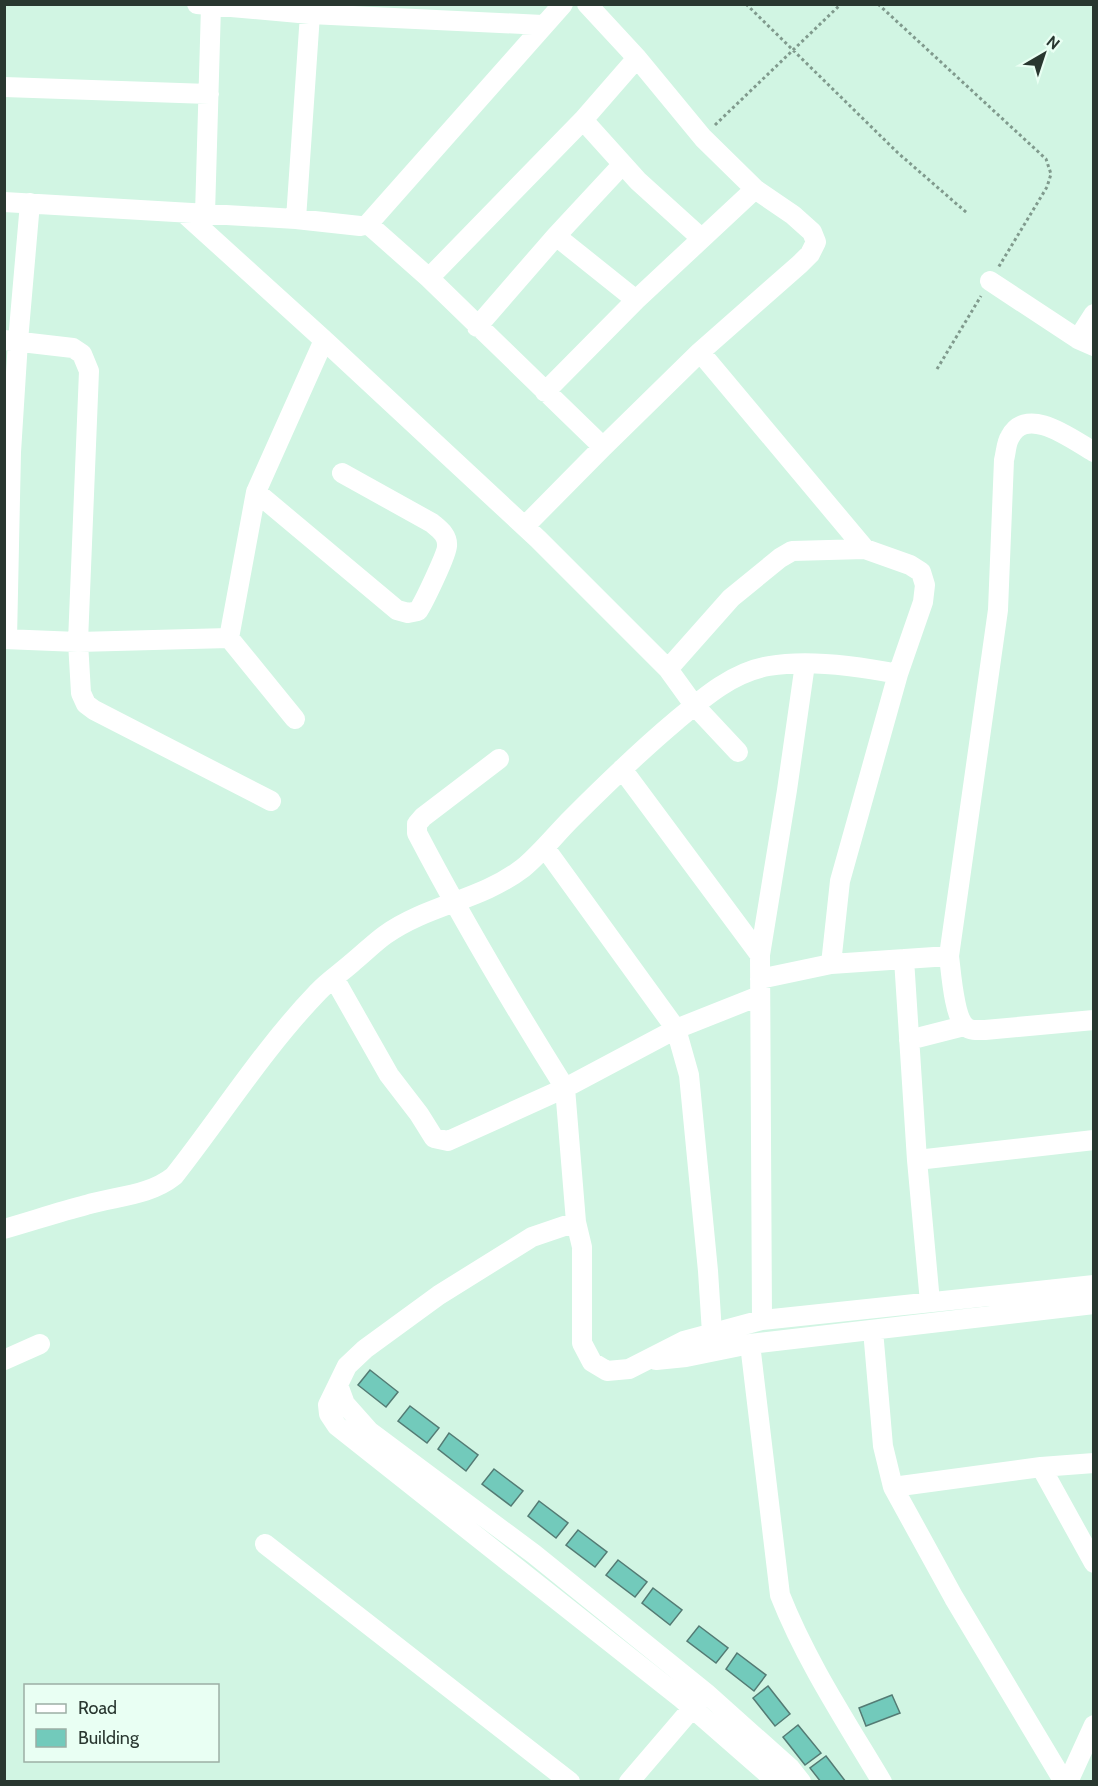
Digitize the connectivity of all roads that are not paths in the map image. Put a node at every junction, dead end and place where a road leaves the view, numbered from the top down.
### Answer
1 (563, 4) edge
2 (587, 4) edge
3 (204, 5) edge
4 (310, 14) junction
5 (543, 25) junction
6 (637, 58) junction
7 (4, 87) edge
8 (209, 94) junction
9 (583, 120) junction
10 (622, 165) junction
11 (755, 189) junction
12 (4, 202) edge
13 (30, 203) junction
14 (184, 213) junction
15 (205, 214) junction
16 (296, 219) junction
17 (368, 224) junction
18 (556, 236) junction
19 (701, 238) junction
20 (429, 278) junction
21 (990, 281) road end
22 (636, 300) junction
23 (1094, 314) edge
24 (477, 327) junction
25 (324, 340) junction
26 (11, 341) edge
27 (1086, 342) edge
28 (700, 352) junction
29 (545, 392) junction
30 (603, 447) junction
31 (8, 452) edge
32 (1094, 452) edge
33 (342, 473) dead end
34 (256, 492) junction
35 (525, 526) junction
36 (8, 531) edge
37 (865, 549) junction
38 (229, 638) junction
39 (6, 639) edge
40 (78, 642) junction
41 (805, 664) junction
42 (668, 669) junction
43 (898, 674) junction
44 (694, 705) junction
45 (295, 718) dead end
46 (738, 752) dead end
47 (499, 759) dead end
48 (622, 769) junction
49 (271, 801) dead end
50 (545, 848) junction
51 (453, 903) junction
52 (759, 955) junction
53 (949, 956) junction
54 (904, 959) junction
55 (831, 964) junction
56 (334, 978) junction
57 (760, 987) junction
58 (1094, 1020) edge
59 (964, 1026) junction
60 (676, 1029) junction
61 (909, 1040) junction
62 (565, 1088) junction
63 (1094, 1140) edge
64 (917, 1160) junction
65 (576, 1222) junction
66 (5, 1228) edge
67 (1094, 1285) edge
68 (930, 1302) junction
69 (1094, 1304) edge
70 (762, 1320) junction
71 (873, 1330) junction
72 (712, 1333) junction
73 (40, 1344) dead end
74 (750, 1344) junction
75 (4, 1359) edge
76 (644, 1361) junction
77 (338, 1386) junction
78 (1094, 1462) edge
79 (1041, 1467) junction
80 (893, 1487) junction
81 (265, 1544) dead end
82 (1094, 1563) edge
83 (706, 1693) junction
84 (693, 1708) junction
85 (1094, 1725) edge
86 (570, 1782) edge
87 (629, 1782) edge
88 (777, 1782) edge
89 (801, 1782) edge
90 (882, 1782) edge
91 (1066, 1782) edge

1 - 5 street
2 - 6 street
3 - 4 street
3 - 8 street
4 - 5 street
4 - 16 street
5 - 17 street
6 - 9 street
6 - 11 street
7 - 8 street
8 - 15 street
9 - 10 street
9 - 20 street
10 - 18 street
10 - 19 street
11 - 19 street
11 - 28 street
12 - 13 street
13 - 14 street
13 - 26 street
14 - 15 street
14 - 25 street
15 - 16 street
16 - 17 street
17 - 20 street
18 - 22 street
18 - 24 street
19 - 22 street
20 - 24 street
21 - 27 street
22 - 29 street
23 - 27 street
24 - 29 street
25 - 34 street
25 - 35 street
26 - 31 street
26 - 40 street
28 - 30 street
28 - 37 street
29 - 30 street
30 - 35 street
31 - 36 street
32 - 53 street
33 - 34 street
34 - 38 street
35 - 42 street
36 - 39 street
37 - 42 street
37 - 43 street
38 - 40 street
38 - 45 street
39 - 40 street
40 - 49 street
41 - 43 street
41 - 44 street
41 - 52 street
42 - 44 street
43 - 55 street
44 - 46 street
44 - 48 street
47 - 51 street
48 - 50 street
48 - 52 street
50 - 51 street
50 - 60 street
51 - 56 street
51 - 62 street
52 - 57 street
53 - 54 street
53 - 59 street
54 - 55 street
54 - 61 street
55 - 57 street
56 - 62 street
56 - 66 street
57 - 60 street
57 - 70 street
58 - 59 street
59 - 61 street
60 - 62 street
60 - 72 street
61 - 64 street
62 - 65 street
63 - 64 street
64 - 68 street
65 - 76 street
65 - 77 street
67 - 68 street
68 - 70 street
69 - 71 street
70 - 72 street
71 - 74 street
71 - 80 street
72 - 76 street
73 - 75 street
74 - 76 street
74 - 90 street
77 - 83 street
77 - 84 street
78 - 79 street
79 - 80 street
79 - 82 street
80 - 91 street
81 - 86 street
83 - 84 street
83 - 89 street
84 - 87 street
84 - 88 street
85 - 91 street

